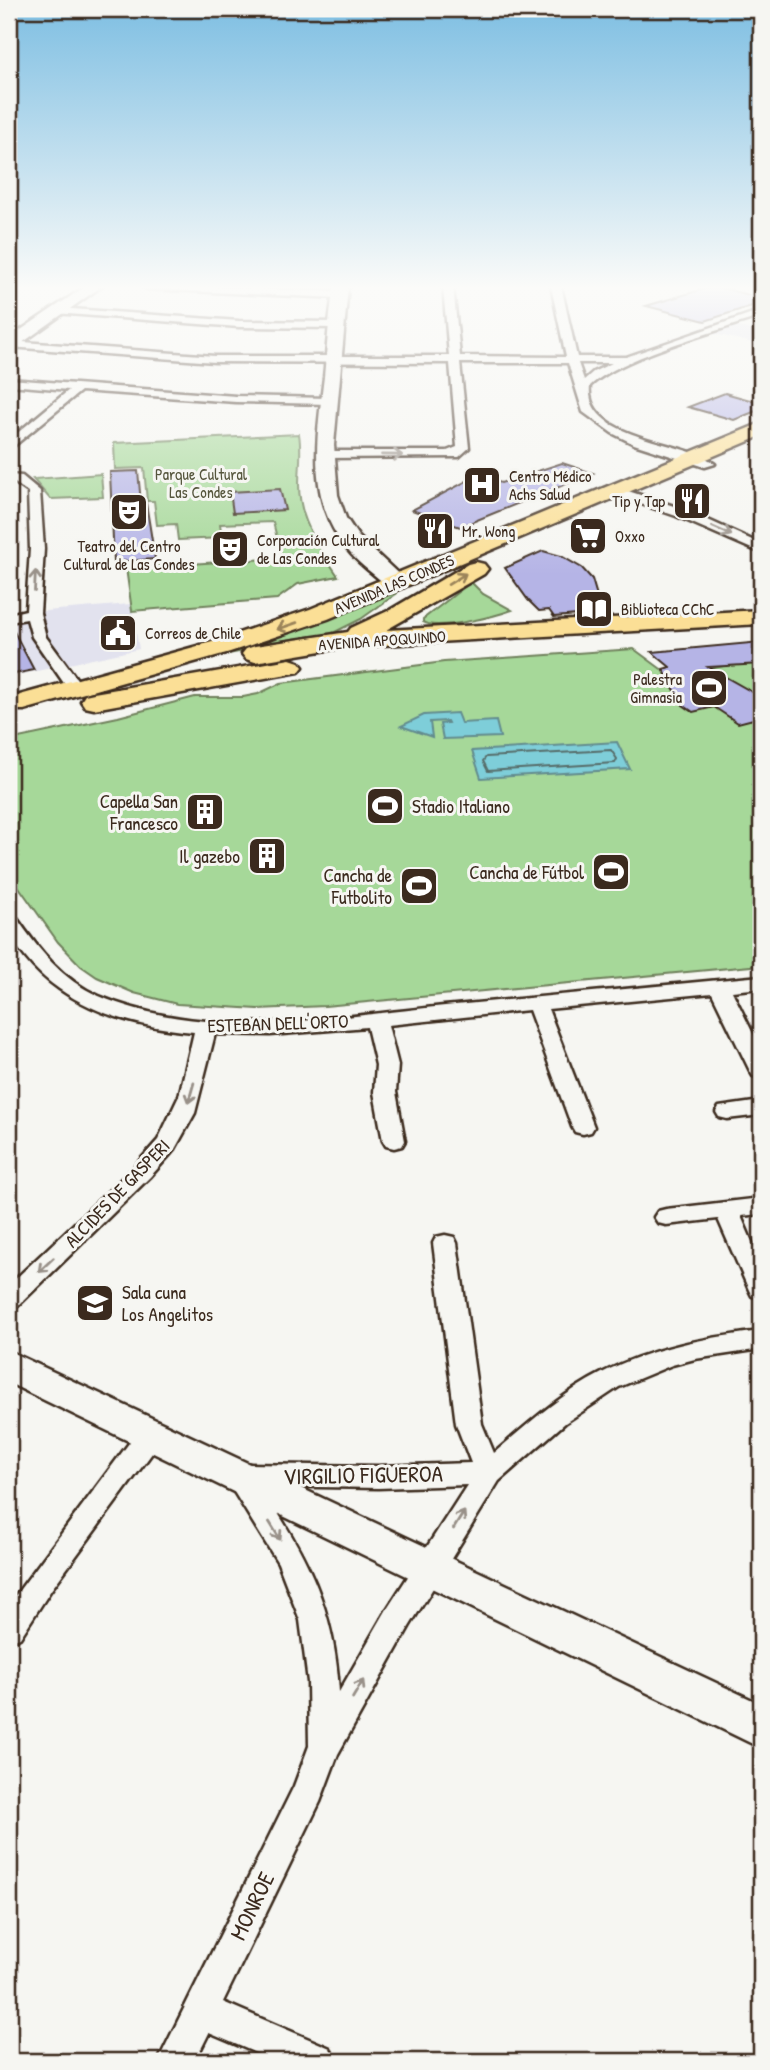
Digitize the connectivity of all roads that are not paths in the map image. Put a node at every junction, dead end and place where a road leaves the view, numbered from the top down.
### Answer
1 (16, 383) edge
2 (331, 383) edge
3 (457, 383) edge
4 (578, 383) edge
5 (587, 383) edge
6 (78, 388) junction
7 (329, 401) junction
8 (583, 401) junction
9 (761, 429) edge
10 (761, 442) edge
11 (9, 446) edge
12 (324, 454) junction
13 (700, 461) junction
14 (9, 479) edge
15 (626, 495) junction
16 (761, 550) edge
17 (387, 576) junction
18 (33, 613) junction
19 (399, 615) junction
20 (761, 617) edge
21 (9, 618) edge
22 (761, 629) edge
23 (427, 636) junction
24 (346, 640) junction
25 (83, 694) junction
26 (11, 709) edge
27 (9, 921) edge
28 (761, 982) edge
29 (719, 986) junction
30 (536, 1003) junction
31 (376, 1018) junction
32 (206, 1027) junction
33 (761, 1071) edge
34 (761, 1108) edge
35 (727, 1112) dead end
36 (583, 1127) dead end
37 (394, 1141) dead end
38 (761, 1206) edge
39 (726, 1210) junction
40 (666, 1217) dead end
41 (445, 1243) dead end
42 (761, 1290) edge
43 (9, 1300) edge
44 (761, 1340) edge
45 (9, 1366) edge
46 (151, 1434) junction
47 (489, 1473) junction
48 (236, 1475) junction
49 (429, 1567) junction
50 (9, 1629) edge
51 (761, 1727) edge
52 (324, 1748) junction
53 (201, 2011) junction
54 (176, 2061) edge
55 (317, 2061) edge

1 - 6 street
2 - 7 street
12 -> 3 street
4 - 8 street
5 - 8 street
6 - 7 street
6 - 11 street
7 - 12 street
8 - 13 street
9 - 13 main road, AVENIDA LAS CONDES
10 - 13 main road, AVENIDA LAS CONDES
12 - 17 street
13 - 15 main road, AVENIDA LAS CONDES
18 -> 14 street
15 -> 16 street
15 - 17 main road, AVENIDA LAS CONDES
19 -> 15 main road, AVENIDA LAS CONDES
17 - 19 main road
17 -> 25 main road, AVENIDA LAS CONDES
18 - 21 street
18 - 25 street
19 - 23 main road
19 - 24 main road, AVENIDA LAS CONDES
20 - 23 main road, AVENIDA APOQUINDO
22 - 25 main road, AVENIDA APOQUINDO
23 - 24 main road, AVENIDA APOQUINDO
24 - 25 main road, AVENIDA LAS CONDES
24 - 26 main road, AVENIDA APOQUINDO
25 - 26 main road, AVENIDA APOQUINDO
27 - 32 street, ESTEBAN DELL'ORTO
28 - 29 street, ESTEBAN DELL'ORTO
29 - 30 street, ESTEBAN DELL'ORTO
29 - 33 street
30 - 31 street, ESTEBAN DELL'ORTO
30 - 36 street
31 - 32 street, ESTEBAN DELL'ORTO
31 - 37 street, ESTEBAN DELL'ORTO
32 -> 43 street, ALCIDES DE GASPERI
34 - 35 street
38 - 39 street
39 - 40 street
39 - 42 street
41 - 47 street
44 - 47 street
45 - 46 street
46 - 48 street
46 - 50 street
47 - 48 street, VIRGILIO FIGUEROA
49 -> 47 street
48 - 49 street
48 -> 52 street, MONROE
49 - 51 street
52 -> 49 street, MONROE
52 - 53 street, MONROE
53 - 54 street, MONROE
53 - 55 street

